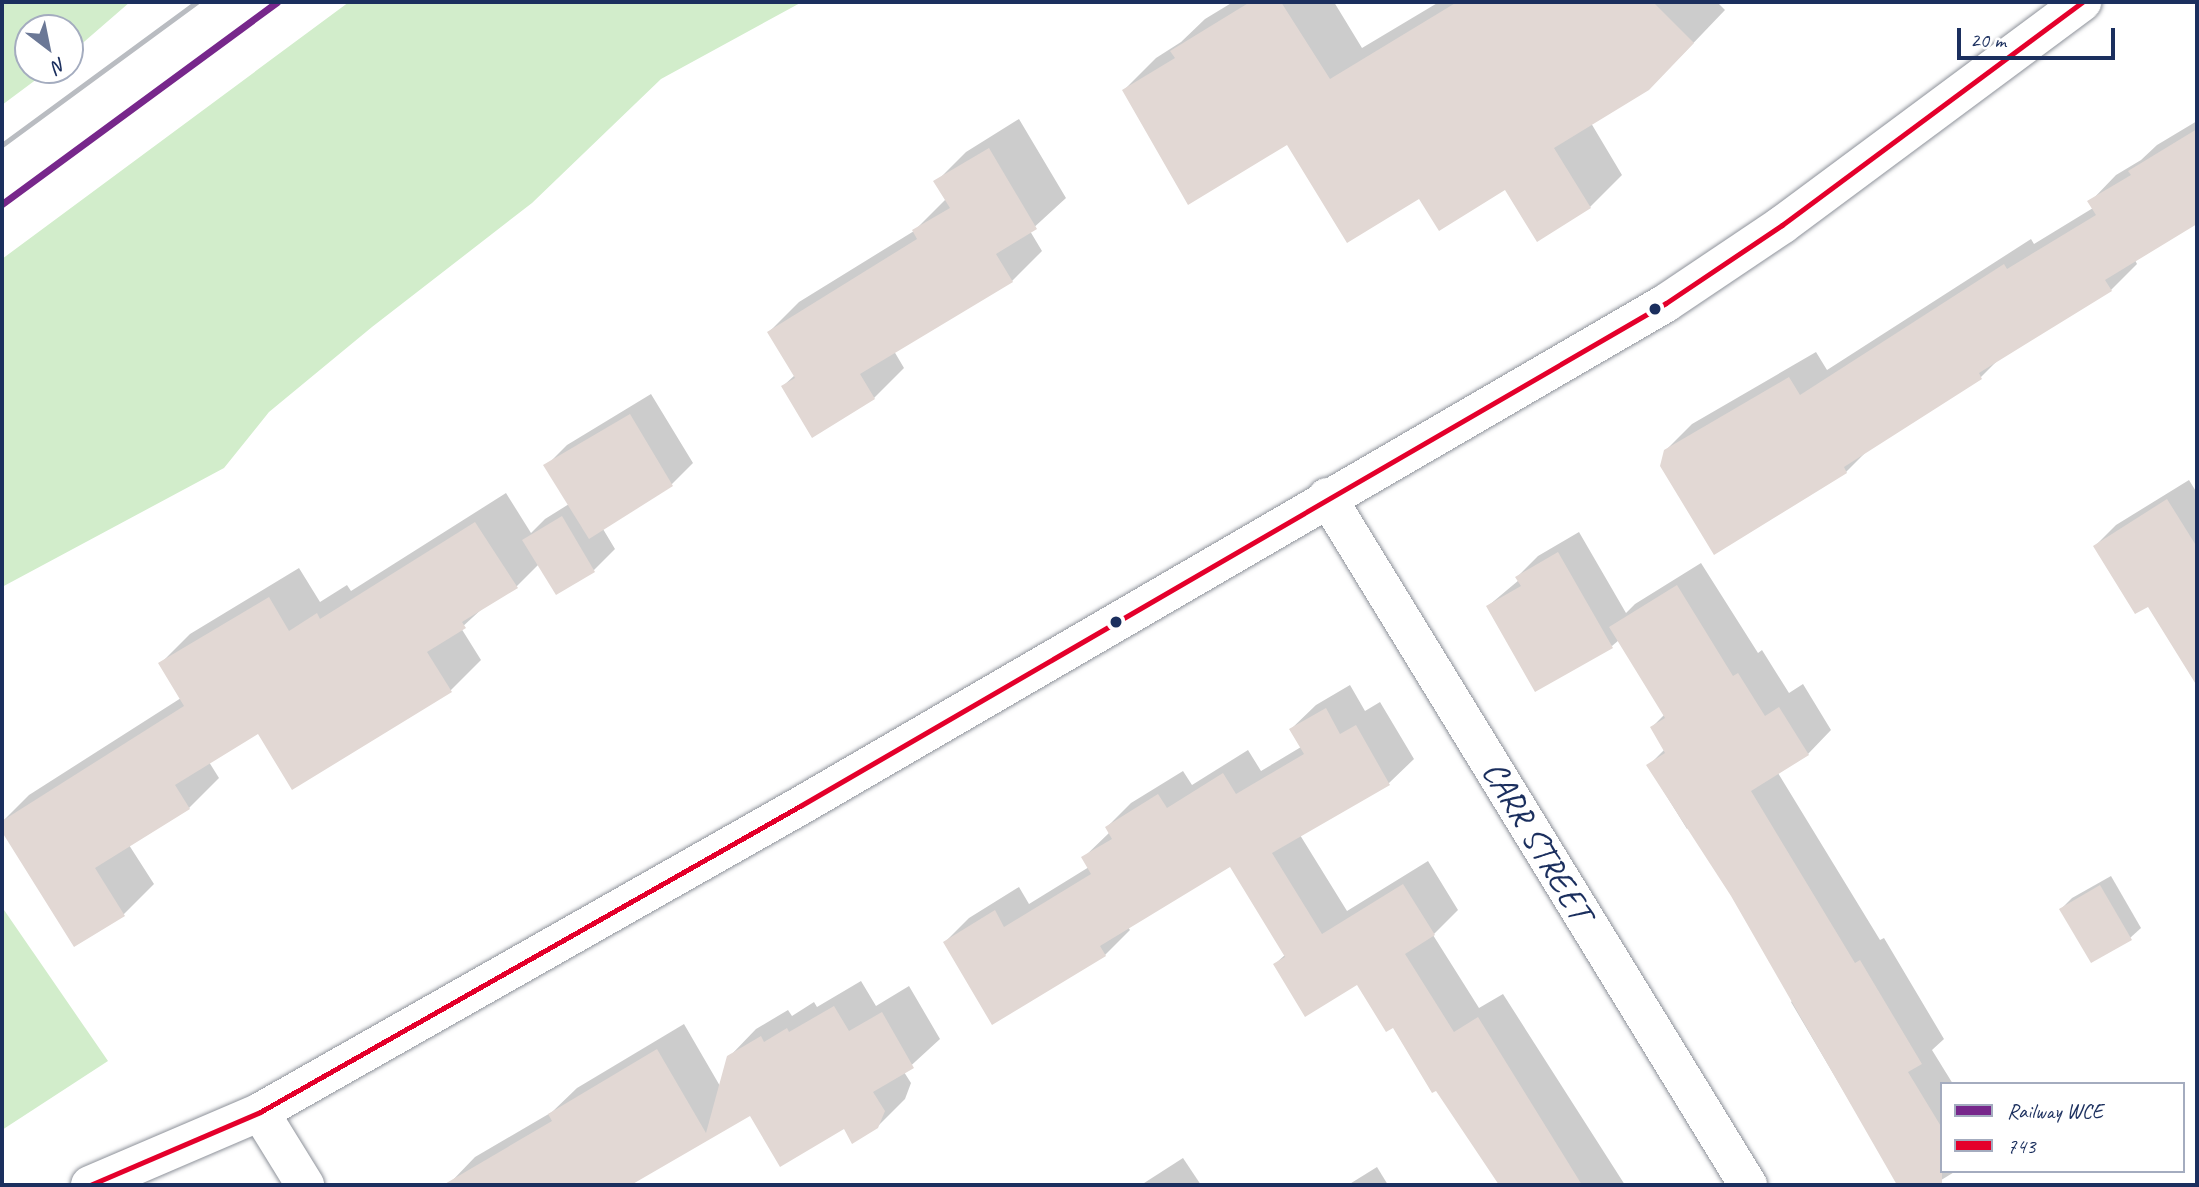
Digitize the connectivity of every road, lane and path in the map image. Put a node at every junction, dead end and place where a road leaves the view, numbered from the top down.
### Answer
1 (2082, 2) edge
2 (1327, 497) junction
3 (260, 1112) junction
4 (90, 1185) edge
5 (305, 1185) edge
6 (1748, 1185) edge

1 - 2 street
2 - 3 street
2 - 6 street, CARR STREET
3 - 4 street
3 - 5 street

